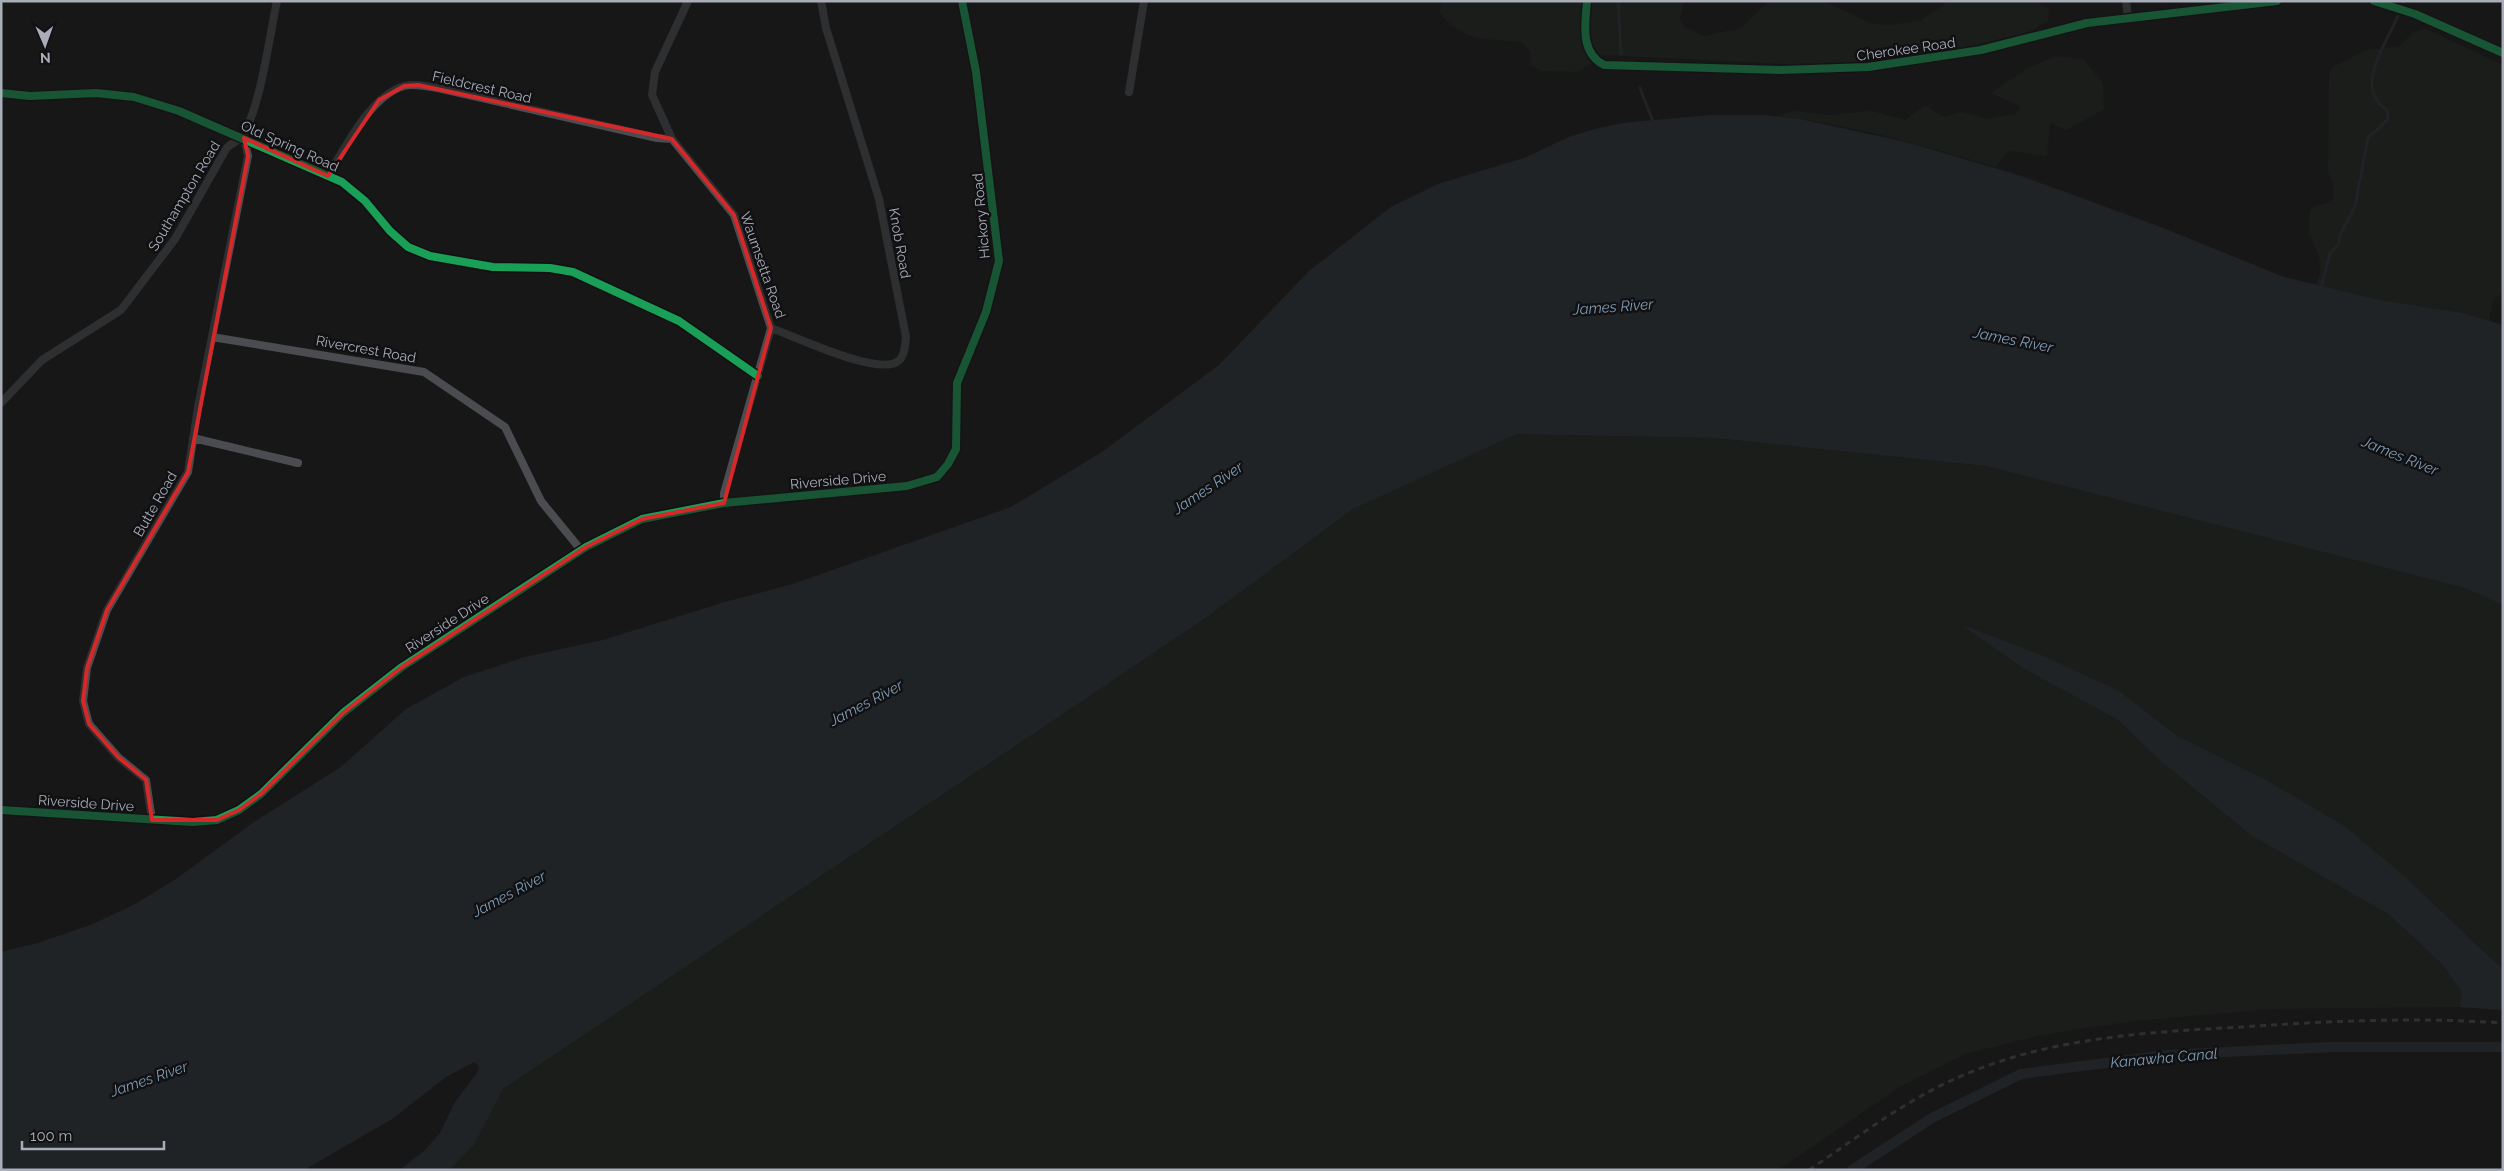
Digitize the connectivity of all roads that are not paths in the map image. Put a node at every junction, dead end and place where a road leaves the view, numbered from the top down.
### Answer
1 (277, 1) edge
2 (688, 1) edge
3 (821, 1) edge
4 (962, 1) edge
5 (1144, 1) edge
6 (1587, 1) edge
7 (2126, 1) edge
8 (2277, 1) edge
9 (2374, 1) edge
10 (2128, 18) junction
11 (2503, 53) edge
12 (1130, 92) dead end
13 (1, 93) edge
14 (243, 138) junction
15 (672, 138) junction
16 (328, 176) junction
17 (771, 328) junction
18 (212, 337) junction
19 (758, 376) junction
20 (1, 403) edge
21 (193, 438) junction
22 (298, 463) dead end
23 (937, 476) joint
24 (724, 503) junction
25 (581, 550) junction
26 (1, 810) edge
27 (152, 820) junction

1 - 14 street, Southampton Road
2 - 15 street, Waumsetta Road
3 - 17 street, Knob Road
4 - 23 street, Hickory Road
5 - 12 street
6 - 10 street, Cherokee Road
7 - 10 street
8 - 10 street, Cherokee Road
9 - 11 street
13 - 14 street, Old Spring Road
14 - 16 street, Old Spring Road
14 - 18 street, Butte Road
14 - 20 street, Southampton Road
15 - 16 street, Fieldcrest Road
15 - 17 street, Waumsetta Road
16 - 19 street, Old Spring Road
17 - 19 street, Waumsetta Road
18 - 21 street, Butte Road
18 - 25 street, Rivercrest Road
19 - 24 street, Waumsetta Road
21 - 22 street
21 - 27 street, Butte Road
23 - 24 street, Riverside Drive
24 - 25 street, Riverside Drive
25 - 27 street, Riverside Drive
26 - 27 street, Riverside Drive

